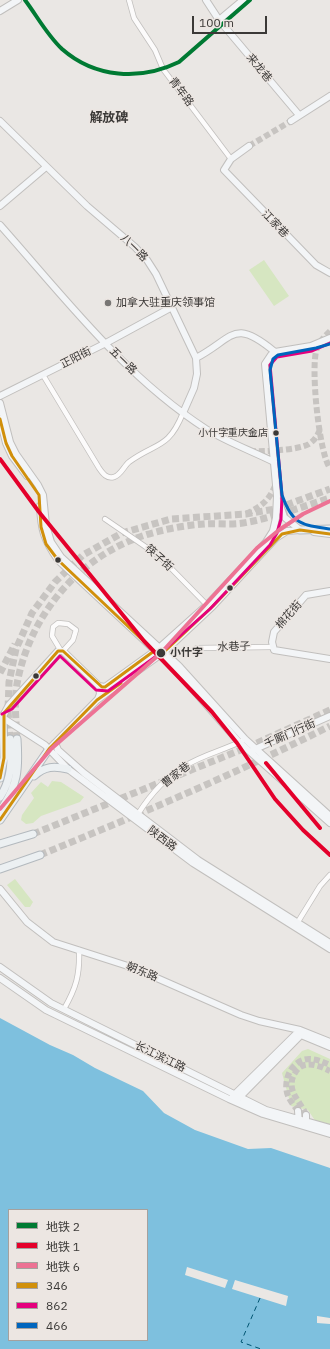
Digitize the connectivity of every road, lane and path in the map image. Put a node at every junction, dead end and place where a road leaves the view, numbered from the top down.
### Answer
1 (18, 0) edge
2 (129, 0) edge
3 (206, 0) edge
4 (243, 0) edge
5 (0, 11) edge
6 (220, 20) junction
7 (330, 96) edge
8 (299, 115) junction
9 (291, 120) tunnel mouth
10 (0, 121) edge
11 (249, 146) tunnel mouth
12 (231, 159) junction
13 (46, 167) junction
14 (0, 206) edge
15 (0, 225) edge
16 (330, 273) edge
17 (172, 307) junction
18 (330, 338) edge
19 (106, 343) junction
20 (275, 352) junction
21 (196, 358) junction
22 (43, 375) junction
23 (0, 396) edge
24 (0, 403) edge
25 (183, 413) junction
26 (0, 419) edge
27 (274, 462) junction
28 (277, 496) junction
29 (105, 519) dead end
30 (330, 529) edge
31 (300, 530) junction
32 (330, 534) edge
33 (330, 591) edge
34 (207, 605) junction
35 (272, 647) junction
36 (197, 648) dead end
37 (62, 651) junction
38 (159, 652) junction
39 (330, 659) edge
40 (99, 686) junction
41 (98, 700) junction
42 (1, 714) edge
43 (330, 716) edge
44 (10, 738) junction
45 (242, 741) junction
46 (55, 743) junction
47 (49, 748) junction
48 (253, 750) junction
49 (39, 769) junction
50 (68, 769) junction
51 (0, 778) edge
52 (0, 797) edge
53 (0, 811) edge
54 (138, 814) junction
55 (330, 816) edge
56 (0, 820) edge
57 (330, 823) edge
58 (33, 834) tunnel mouth
59 (0, 844) edge
60 (40, 855) tunnel mouth
61 (0, 869) edge
62 (330, 875) edge
63 (0, 889) edge
64 (295, 925) junction
65 (330, 943) edge
66 (330, 949) edge
67 (79, 950) junction
68 (0, 967) edge
69 (0, 978) edge
70 (64, 1009) junction
71 (301, 1033) junction
72 (330, 1042) edge
73 (330, 1047) edge
74 (237, 1096) junction
75 (229, 1099) junction
76 (235, 1102) junction
77 (298, 1111) tunnel mouth
78 (306, 1122) junction
79 (299, 1123) junction
80 (330, 1128) edge
81 (330, 1134) edge

1 - 5 main road
2 - 12 street, 青年路
3 - 6 main road, 来龙巷
4 - 6 main road
6 - 8 main road, 来龙巷
7 - 8 main road
8 - 9 main road
10 - 13 main road, 八一路
11 - 12 main road
12 - 16 main road, 江家巷
13 - 14 main road
13 - 17 main road, 八一路
15 - 19 main road, 五一路
17 - 19 main road, 正阳街
17 - 21 main road, 八一路
18 - 20 main road
19 - 22 main road, 正阳街
19 - 25 main road, 五一路
20 - 21 main road
20 - 27 main road
21 - 25 main road, 八一路
22 - 23 main road, 正阳街
22 - 25 street
24 - 38 main road
25 - 27 main road, 五一路
26 - 38 main road
27 - 28 main road
28 - 31 main road
28 - 34 main road
29 - 34 street, 筷子街
30 - 31 main road
31 - 32 main road
31 - 38 main road
33 - 35 main road, 棉花街
34 - 38 main road
35 - 36 street, 水巷子
35 - 39 main road
37 - 37 street
37 - 40 main road
37 - 42 main road
38 - 40 main road
38 - 41 main road
38 - 45 main road
40 - 41 main road
41 - 46 main road
42 - 44 main road
42 - 47 main road, 陕西路
43 - 48 main road, 千厮门行街
44 - 51 main road
44 - 52 main road
44 - 53 main road
45 - 48 main road
45 - 54 street, 曹家巷
46 - 47 main road
46 - 54 main road, 陕西路
47 - 49 main road
47 - 50 main road, 陕西路
48 - 55 main road
48 - 57 main road
49 - 50 main road
49 - 56 main road
50 - 64 main road, 陕西路
54 - 64 main road, 陕西路
58 - 59 main road
60 - 61 main road
62 - 64 street
63 - 67 main road, 朝东路
64 - 65 main road, 陕西路
64 - 66 main road, 陕西路
67 - 70 street
67 - 71 main road, 朝东路
68 - 70 main road, 长江滨江路
69 - 75 main road, 长江滨江路
70 - 74 main road, 长江滨江路
71 - 72 main road, 朝东路
71 - 73 main road, 朝东路
71 - 74 main road
74 - 75 main road
74 - 76 main road
74 - 79 main road, 长江滨江路
75 - 76 main road, 长江滨江路
76 - 79 main road, 长江滨江路
77 - 79 main road
78 - 79 main road, 长江滨江路
78 - 80 main road, 长江滨江路
78 - 81 main road, 长江滨江路

